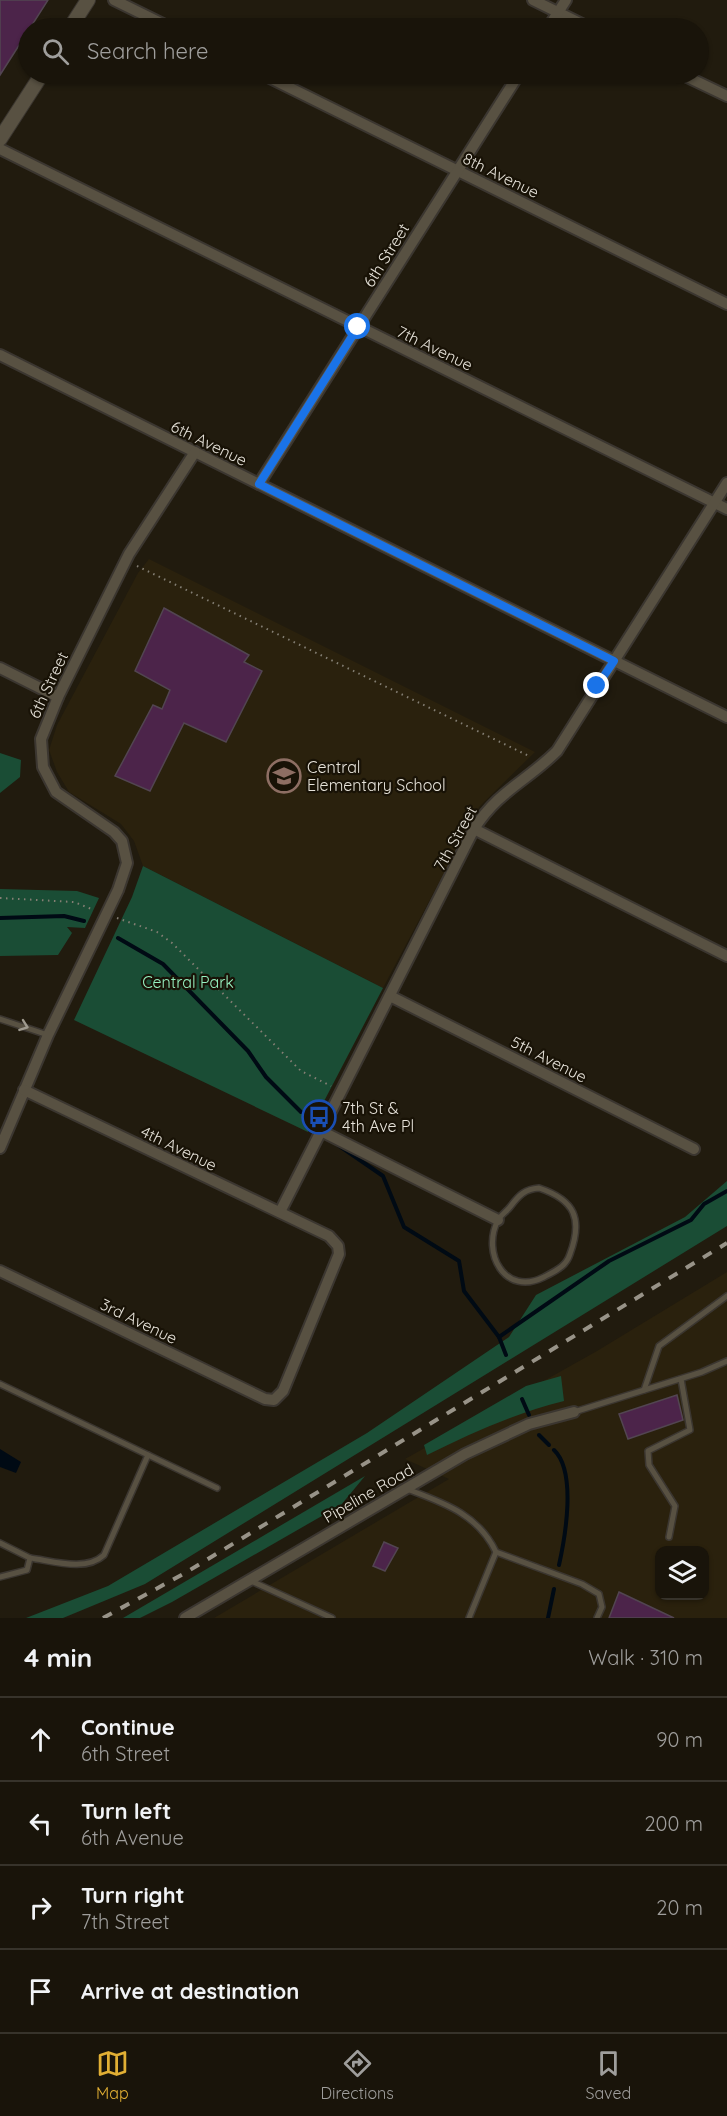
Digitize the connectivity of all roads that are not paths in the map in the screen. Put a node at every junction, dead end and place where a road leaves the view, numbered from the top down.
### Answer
1 (88, 0) edge
2 (114, 0) edge
3 (533, 0) edge
4 (566, 0) edge
5 (558, 12) junction
6 (76, 18) edge
7 (151, 18) edge
8 (554, 18) edge
9 (570, 18) edge
10 (36, 84) edge
11 (282, 84) edge
12 (513, 84) edge
13 (702, 84) edge
14 (727, 96) edge
15 (0, 139) edge
16 (0, 149) edge
17 (458, 170) junction
18 (727, 304) edge
19 (358, 327) junction
20 (0, 355) edge
21 (195, 452) junction
22 (727, 483) edge
23 (259, 484) junction
24 (714, 503) junction
25 (727, 510) edge
26 (614, 661) junction
27 (0, 668) edge
28 (58, 697) junction
29 (727, 717) edge
30 (474, 829) junction
31 (727, 956) edge
32 (390, 996) junction
33 (0, 1019) edge
34 (48, 1035) junction
35 (24, 1090) junction
36 (321, 1131) junction
37 (0, 1148) edge
38 (694, 1149) dead end
39 (280, 1212) junction
40 (498, 1220) junction
41 (0, 1271) edge
42 (727, 1296) edge
43 (727, 1361) edge
44 (681, 1379) junction
45 (0, 1384) edge
46 (644, 1390) junction
47 (265, 1398) joint
48 (574, 1412) joint
49 (148, 1455) junction
50 (217, 1488) dead end
51 (405, 1488) junction
52 (669, 1537) dead end
53 (0, 1544) edge
54 (496, 1552) junction
55 (30, 1558) junction
56 (0, 1577) edge
57 (249, 1581) junction
58 (185, 1618) edge
59 (332, 1618) edge
60 (469, 1618) edge
61 (597, 1618) edge

1 - 6 street
2 - 7 street
3 - 5 street
4 - 5 street
5 - 8 street
5 - 9 street
10 - 15 street
11 - 17 street, 8th Avenue
12 - 17 street, 6th Street
13 - 14 street
16 - 19 street, 7th Avenue
17 - 18 street, 8th Avenue
17 - 19 street, 6th Street
19 - 23 street, 6th Street
19 - 24 street, 7th Avenue
20 - 21 street, 6th Avenue
21 - 23 street, 6th Avenue
21 - 28 street, 6th Street
22 - 24 street, 7th Street
23 - 26 street, 6th Avenue
24 - 25 street, 7th Avenue
24 - 26 street, 7th Street
26 - 29 street, 6th Avenue
26 - 30 street, 7th Street
27 - 28 street
28 - 34 street, 6th Street
30 - 31 street
30 - 32 street, 7th Street
32 - 36 street, 7th Street
32 - 38 street, 5th Avenue
33 -> 34 lane
34 - 35 street, 6th Street
35 - 37 street, 6th Street
35 - 39 street, 4th Avenue
36 - 39 street, 7th Street
36 - 40 street
39 - 47 street, 4th Avenue
40 - 40 lane
41 - 47 street, 3rd Avenue
42 - 46 lane
43 - 44 lane
44 - 46 lane
44 - 52 lane
45 - 49 lane
46 - 48 lane
48 - 51 street, Pipeline Road
49 - 50 lane
49 - 55 lane
51 - 54 lane
51 - 57 street, Pipeline Road
53 - 55 lane
54 - 60 lane
54 - 61 lane
55 - 56 lane
57 - 58 street, Pipeline Road
57 - 59 lane

